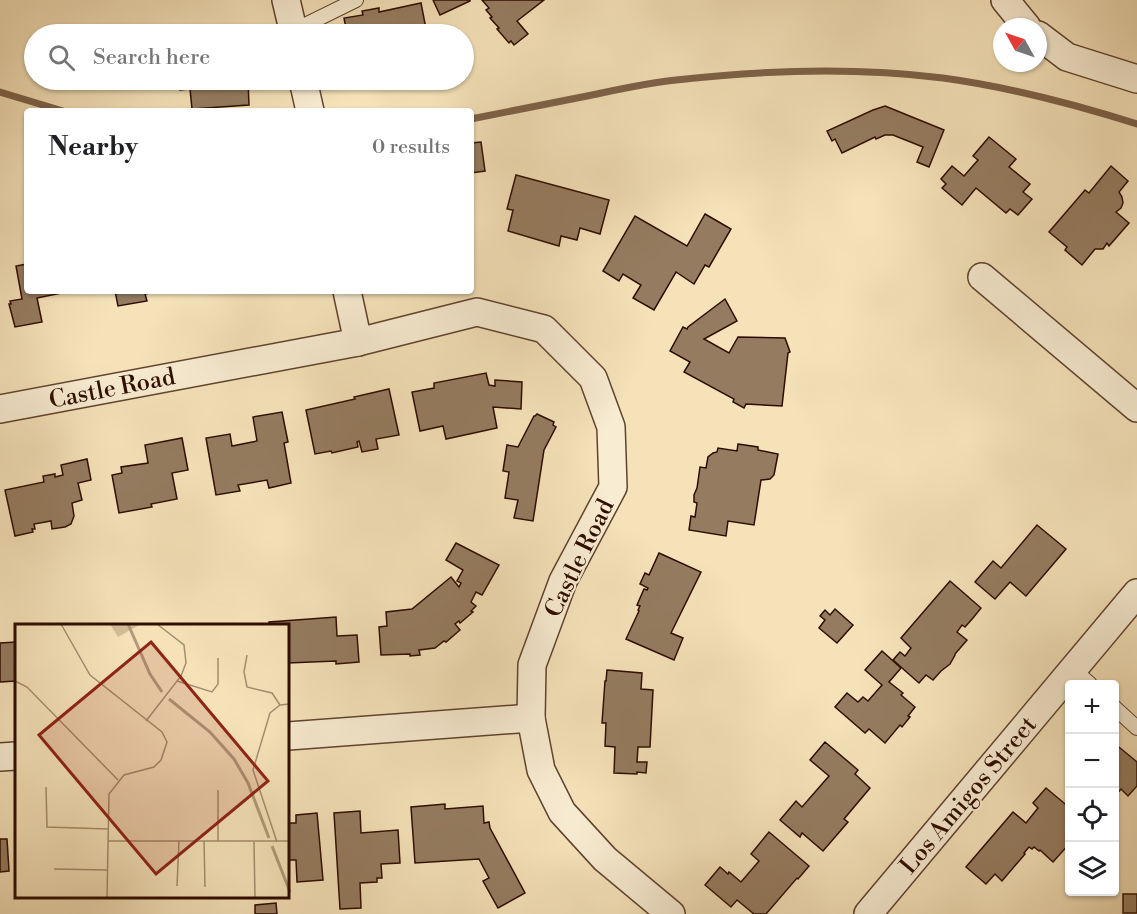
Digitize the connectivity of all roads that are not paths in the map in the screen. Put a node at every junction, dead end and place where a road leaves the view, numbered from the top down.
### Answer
1 (286, 0) edge
2 (356, 0) edge
3 (1005, 0) edge
4 (1020, 18) edge
5 (291, 24) edge
6 (310, 24) edge
7 (1047, 42) edge
8 (1137, 79) edge
9 (305, 90) edge
10 (309, 108) edge
11 (982, 277) dead end
12 (348, 294) edge
13 (358, 342) junction
14 (1137, 408) edge
15 (0, 409) edge
16 (1137, 593) edge
17 (1082, 677) edge
18 (1119, 712) edge
19 (531, 718) junction
20 (1137, 728) edge
21 (290, 736) edge
22 (15, 756) edge
23 (0, 757) edge
24 (671, 914) edge
25 (868, 914) edge

1 - 5 street
2 - 6 lane
3 - 4 street
7 - 8 street
9 - 10 street
11 - 14 street
12 - 13 street
13 - 15 street, Castle Road
13 - 19 street, Castle Road
16 - 17 street, Los Amigos Street
17 - 25 street, Los Amigos Street
18 - 20 lane
19 - 21 street
19 - 24 street, Castle Road
22 - 23 street

